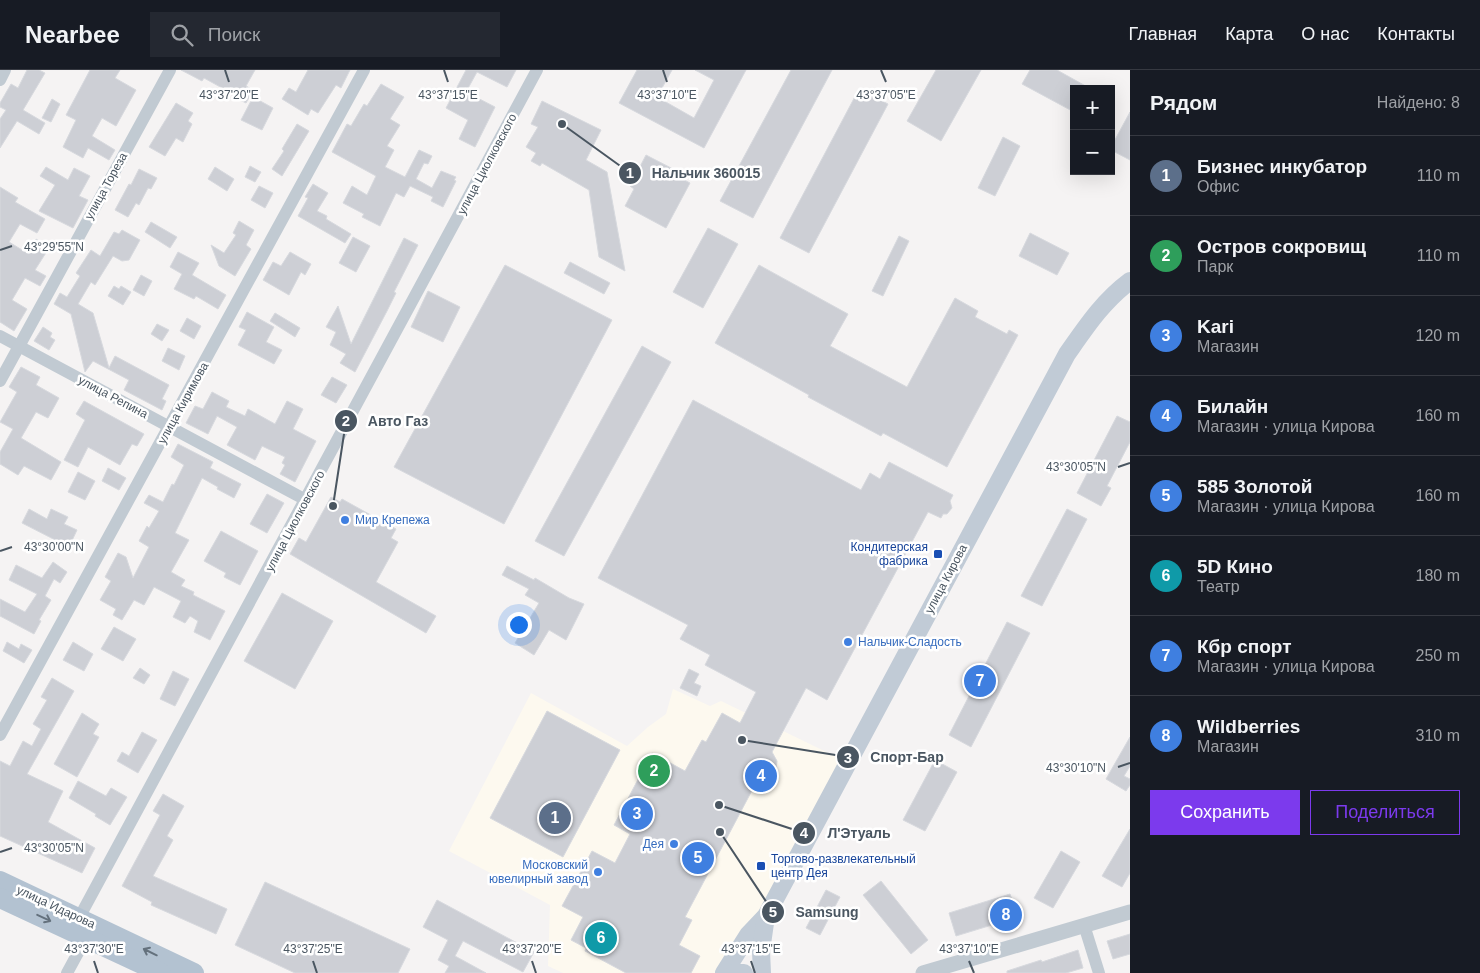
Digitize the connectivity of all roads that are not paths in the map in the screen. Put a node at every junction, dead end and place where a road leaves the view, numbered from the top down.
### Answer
1 (6, 70) edge
2 (170, 70) edge
3 (364, 70) edge
4 (537, 70) edge
5 (0, 80) edge
6 (1130, 282) edge
7 (0, 336) edge
8 (19, 346) junction
9 (0, 381) edge
10 (169, 427) junction
11 (306, 500) junction
12 (0, 735) edge
13 (0, 881) edge
14 (0, 898) edge
15 (1130, 912) edge
16 (766, 916) junction
17 (79, 918) junction
18 (1084, 925) junction
19 (86, 938) junction
20 (67, 973) edge
21 (161, 973) edge
22 (194, 973) edge
23 (724, 973) edge
24 (734, 973) edge
25 (744, 973) edge
26 (762, 973) edge
27 (923, 973) edge
28 (1099, 973) edge

1 - 5 street
2 - 8 street, улица Тореза
3 - 10 street, улица Киримова
4 - 11 street, улица Циолковского
6 - 16 main road, улица Кирова
7 - 8 street, улица Репина
8 - 9 street, улица Тореза
8 - 10 street, улица Репина
10 - 11 street, улица Репина
10 - 12 street, улица Киримова
11 - 17 street, улица Циолковского
13 - 17 main road, улица Идарова
14 -> 19 main road, улица Идарова
15 - 18 street
16 - 23 main road
16 - 26 main road
22 -> 17 main road, улица Идарова
18 - 27 street
18 - 28 street
19 - 20 street
19 - 21 main road, улица Идарова
24 - 25 main road

